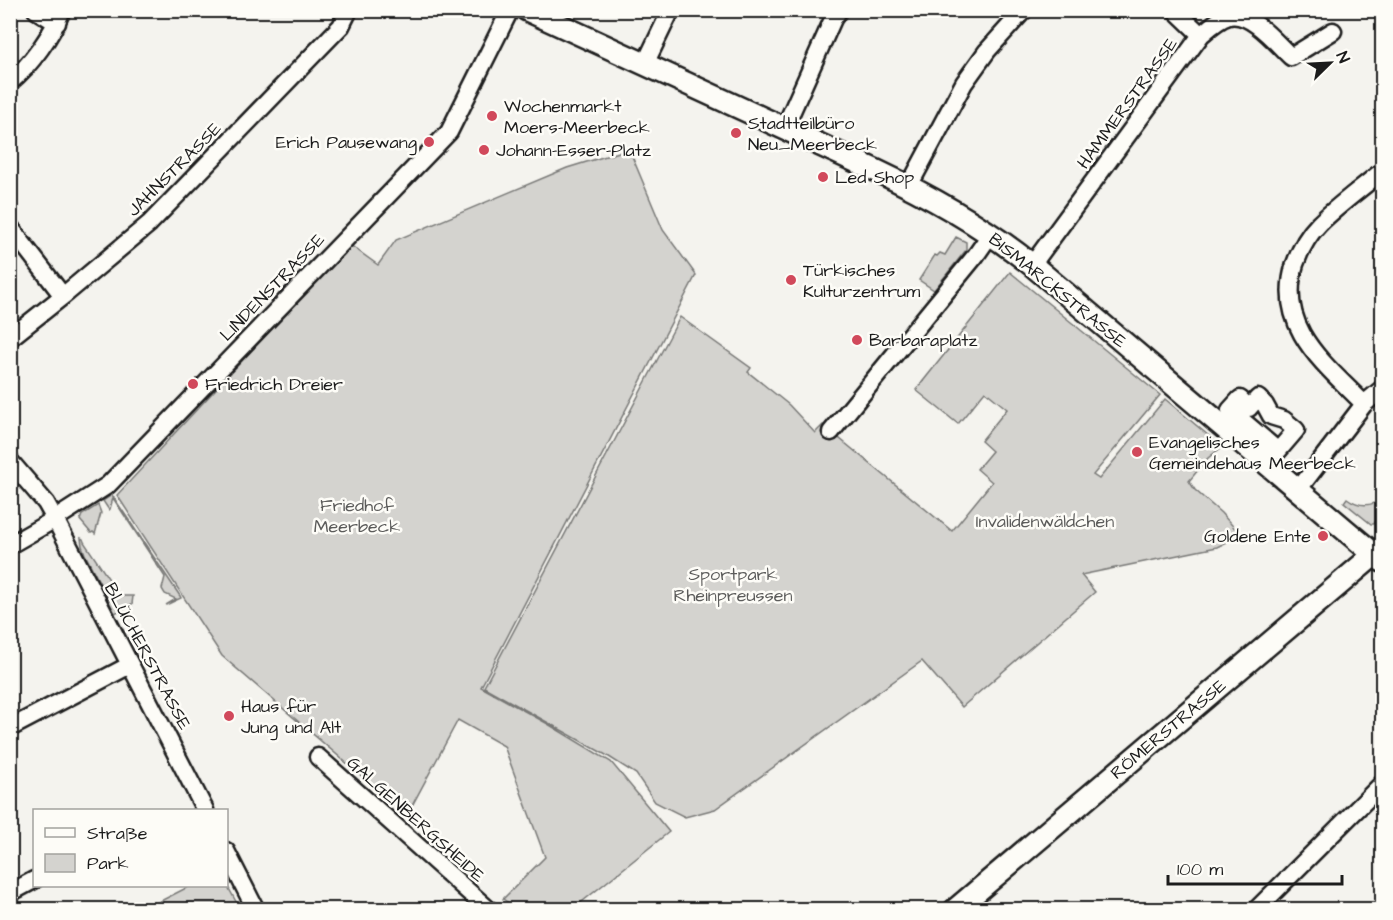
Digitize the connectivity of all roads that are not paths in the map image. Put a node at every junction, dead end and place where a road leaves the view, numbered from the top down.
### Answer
1 (36, 10) edge
2 (349, 10) edge
3 (510, 10) edge
4 (527, 10) edge
5 (671, 10) edge
6 (839, 10) edge
7 (1024, 10) edge
8 (1175, 10) edge
9 (60, 16) edge
10 (1334, 31) dead end
11 (1202, 35) junction
12 (645, 64) junction
13 (10, 82) edge
14 (784, 129) junction
15 (1383, 171) edge
16 (909, 186) junction
17 (10, 227) edge
18 (990, 235) junction
19 (1032, 265) junction
20 (63, 296) junction
21 (10, 338) edge
22 (1383, 389) edge
23 (1364, 404) junction
24 (831, 432) dead end
25 (10, 461) edge
26 (1298, 490) junction
27 (55, 519) junction
28 (10, 544) edge
29 (1380, 555) edge
30 (130, 665) junction
31 (10, 728) edge
32 (318, 757) dead end
33 (1383, 784) edge
34 (204, 809) edge
35 (228, 855) edge
36 (33, 880) edge
37 (10, 892) edge
38 (256, 909) edge
39 (489, 909) edge
40 (955, 909) edge
41 (1256, 909) edge

1 - 9 street
2 - 20 street, JAHNSTRASSE
3 - 27 street, LINDENSTRASSE
4 - 12 main road, BISMARCKSTRASSE
5 - 12 street
6 - 14 street
7 - 16 street
8 - 11 street
9 - 13 street
10 - 11 street, HAMMERSTRASSE
11 - 19 street, HAMMERSTRASSE
12 - 14 main road, BISMARCKSTRASSE
14 - 16 main road, BISMARCKSTRASSE
15 - 23 street
16 - 18 main road, BISMARCKSTRASSE
17 - 20 street
18 - 19 main road, BISMARCKSTRASSE
18 - 24 street
19 - 26 main road, BISMARCKSTRASSE
20 - 21 street, JAHNSTRASSE
22 - 23 street
23 - 26 street
25 - 27 street, BLÜCHERSTRASSE
26 - 29 main road, BISMARCKSTRASSE
27 - 28 street, LINDENSTRASSE
27 - 30 street, BLÜCHERSTRASSE
29 - 40 main road, RÖMERSTRASSE
30 - 31 street
30 - 34 street, BLÜCHERSTRASSE
32 - 39 street, GALGENBERGSHEIDE
33 - 41 street
35 - 38 street
36 - 37 street

